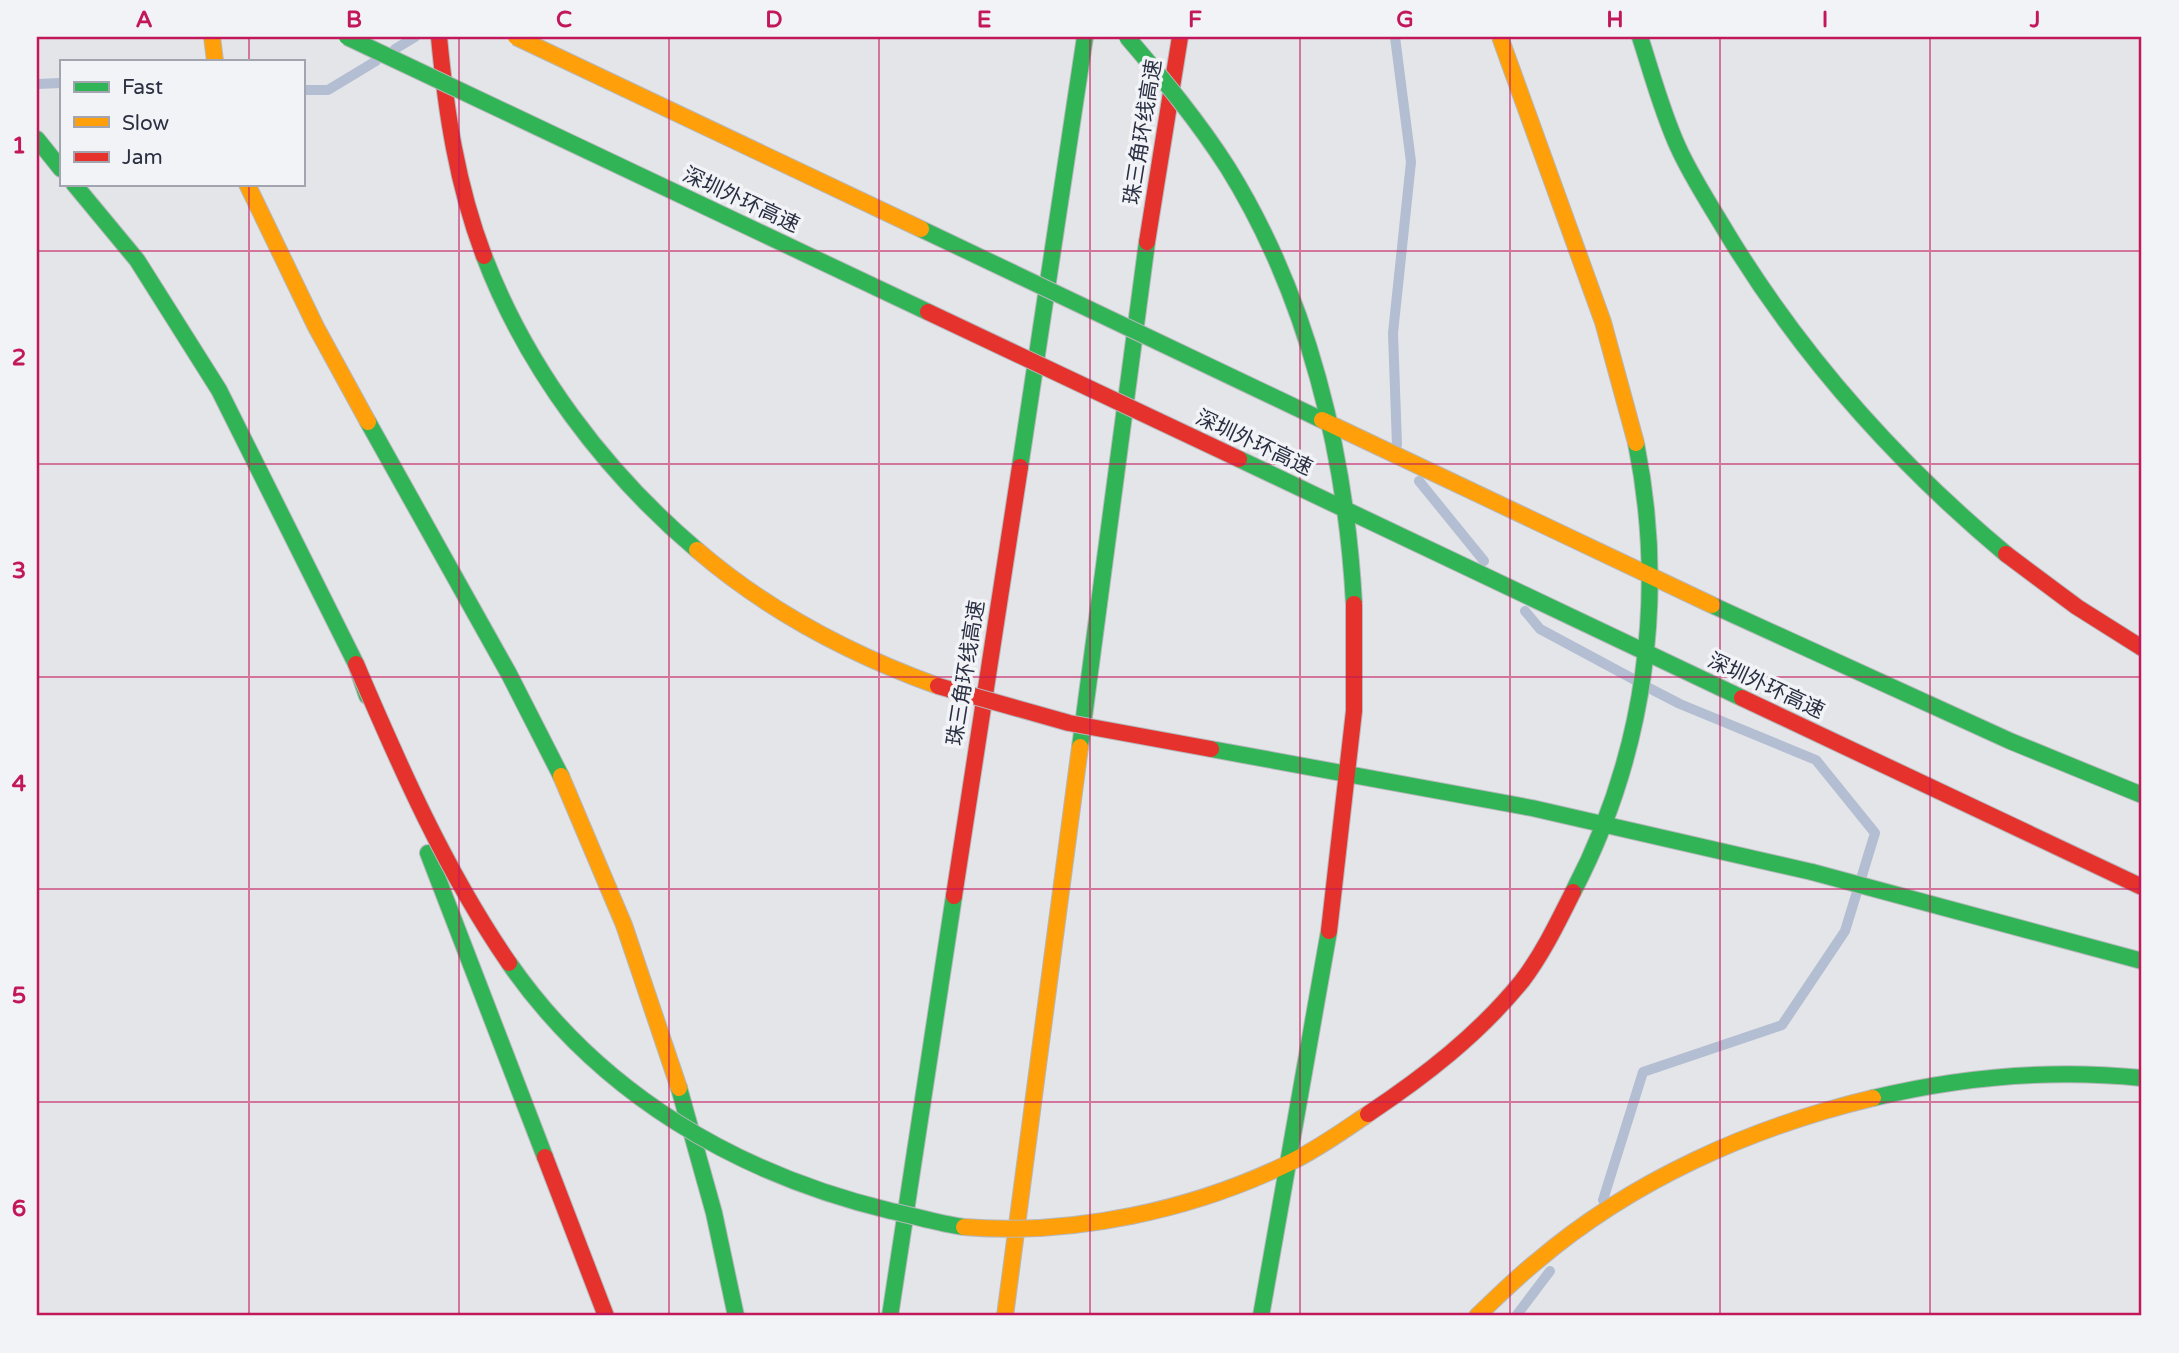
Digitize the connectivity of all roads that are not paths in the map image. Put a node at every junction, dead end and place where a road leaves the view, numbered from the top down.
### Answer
1 (212, 37) edge
2 (347, 37) edge
3 (439, 37) edge
4 (516, 37) edge
5 (1085, 37) edge
6 (1127, 37) edge
7 (1180, 37) edge
8 (1500, 37) edge
9 (1640, 37) edge
10 (1625, 48) dead end
11 (215, 60) edge
12 (37, 139) edge
13 (1674, 139) junction
14 (60, 168) edge
15 (76, 186) edge
16 (248, 186) edge
17 (2142, 648) edge
18 (356, 664) junction
19 (2142, 795) edge
20 (2142, 887) edge
21 (2142, 961) edge
22 (2142, 1078) edge
23 (606, 1316) edge
24 (736, 1316) edge
25 (890, 1316) edge
26 (1005, 1316) edge
27 (1261, 1316) edge
28 (1477, 1316) edge

1 - 11 highway
2 - 20 highway, 深圳外环高速, bridge
3 - 21 highway, bridge
4 - 19 highway, bridge
5 - 25 highway, 珠三角环线高速
6 - 27 highway, bridge
7 - 26 highway, 珠三角环线高速
8 - 18 highway, bridge
9 - 13 highway
10 - 13 highway
12 - 14 highway
13 - 17 highway
15 - 18 highway
16 - 24 highway
18 - 23 highway, bridge
22 - 28 highway

